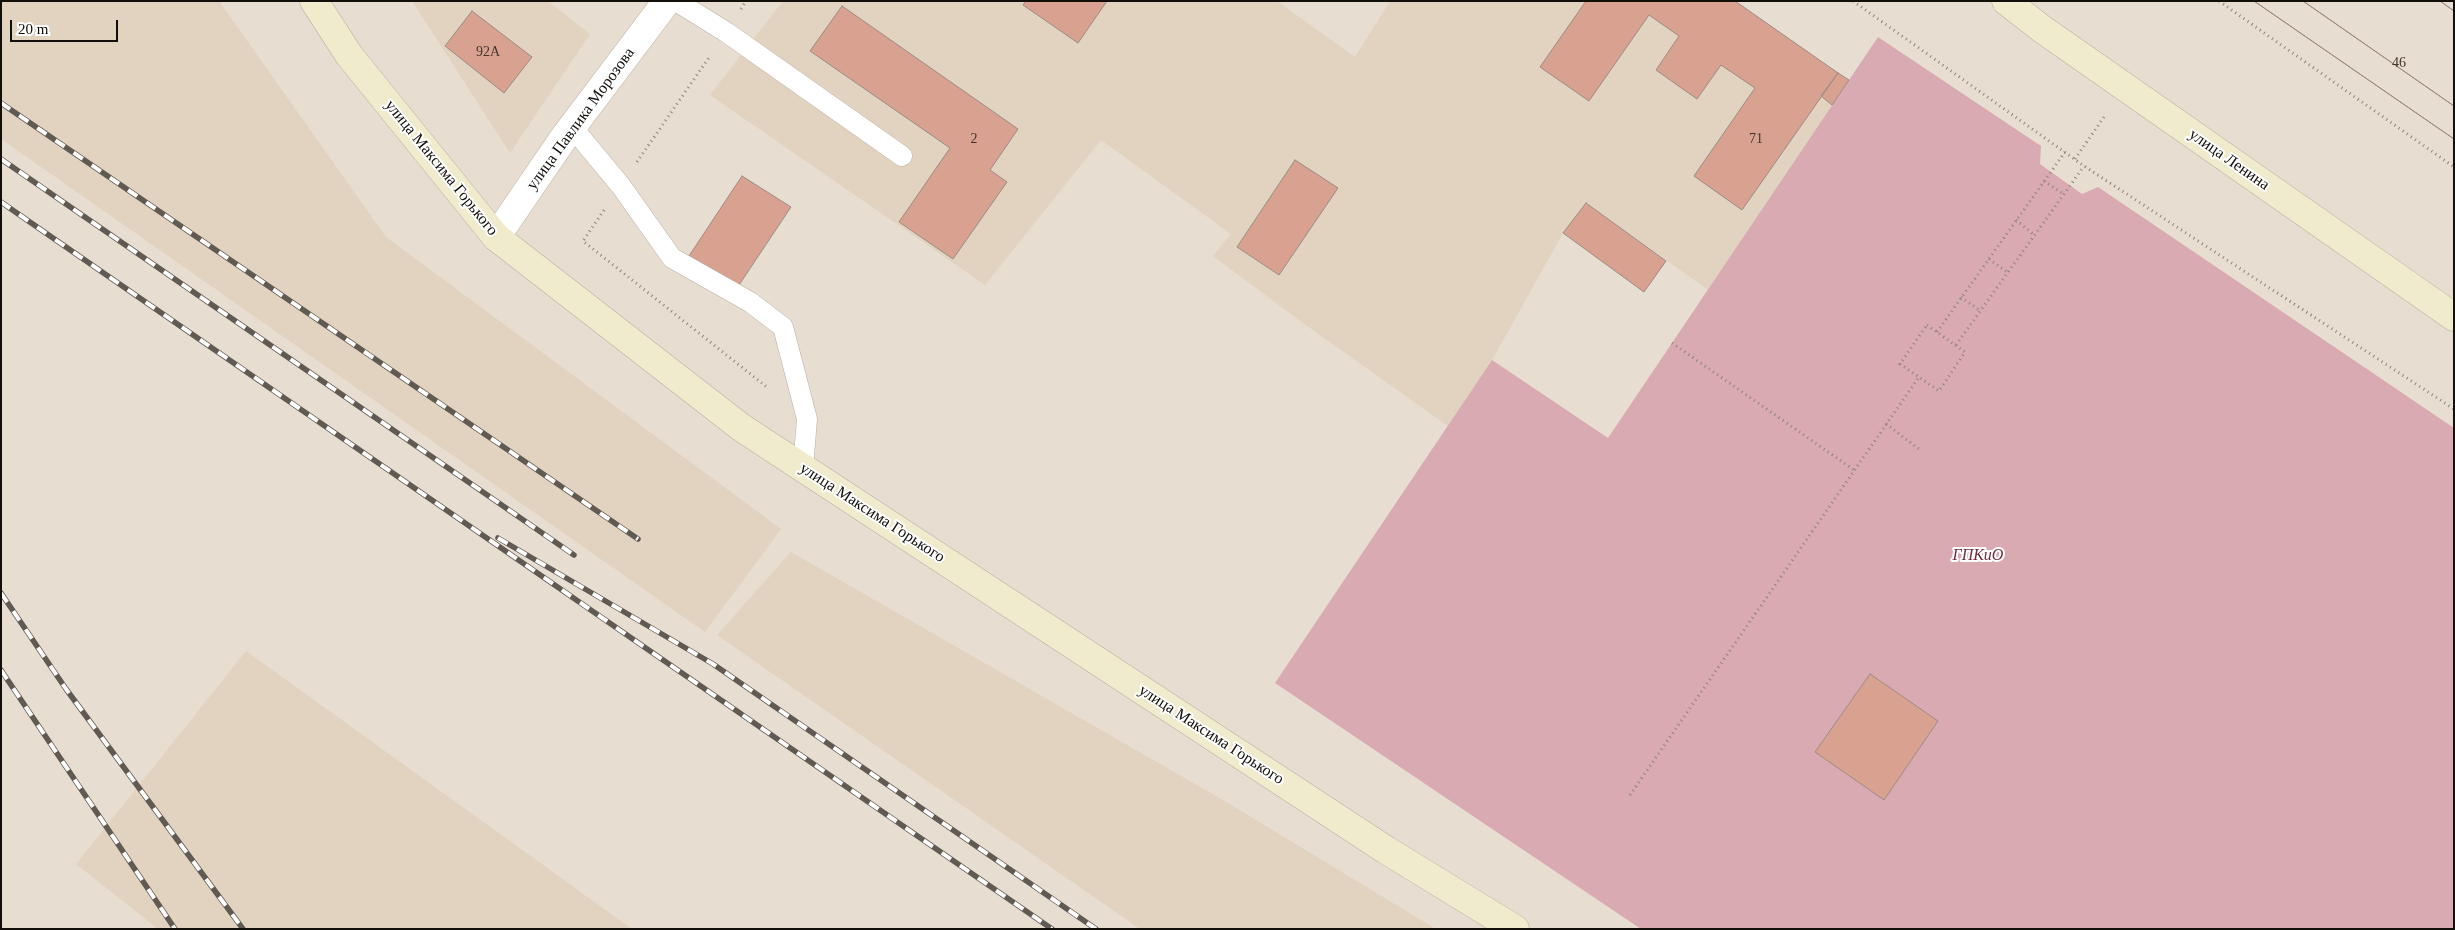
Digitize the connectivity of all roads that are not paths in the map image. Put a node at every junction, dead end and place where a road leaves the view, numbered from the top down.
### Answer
1 (314, 1) edge
2 (667, 1) edge
3 (676, 1) edge
4 (2012, 3) edge
5 (572, 127) junction
6 (902, 156) dead end
7 (496, 238) junction
8 (2454, 317) edge
9 (803, 468) junction
10 (1515, 929) edge

1 - 7 street, улица Максима Горького
2 - 5 street, улица Павлика Морозова
3 - 6 lane
4 - 8 street, улица Ленина
5 - 7 street, улица Павлика Морозова
5 - 9 lane
7 - 9 street, улица Максима Горького
9 - 10 street, улица Максима Горького

